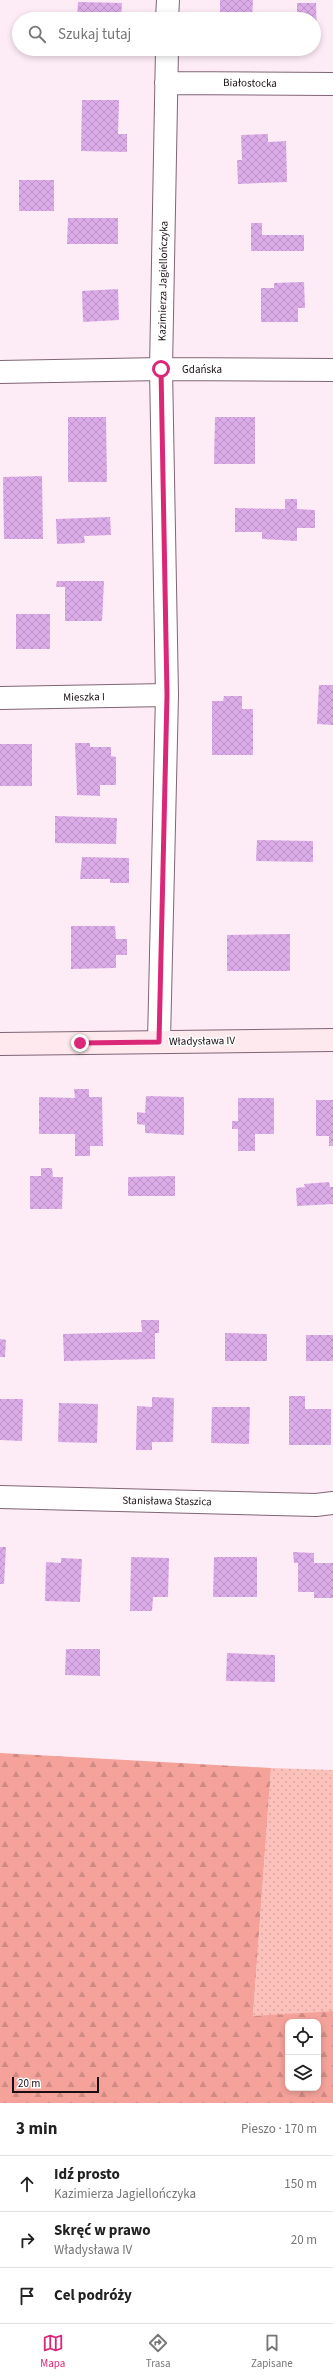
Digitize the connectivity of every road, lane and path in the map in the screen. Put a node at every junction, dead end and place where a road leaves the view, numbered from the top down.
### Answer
1 (168, 0) edge
2 (167, 12) edge
3 (167, 56) edge
4 (166, 83) junction
5 (333, 84) edge
6 (161, 369) junction
7 (333, 370) edge
8 (0, 372) edge
9 (167, 695) junction
10 (0, 698) edge
11 (333, 1040) edge
12 (159, 1042) junction
13 (0, 1044) edge
14 (0, 1497) edge
15 (333, 1503) edge

1 - 2 street
3 - 4 street, Kazimierza Jagiellończyka
4 - 5 street, Białostocka
4 - 6 street, Kazimierza Jagiellończyka
6 - 7 street, Gdańska
6 - 8 street, Gdańska
6 - 9 street, Kazimierza Jagiellończyka
9 - 10 street, Mieszka I
9 - 12 street, Kazimierza Jagiellończyka
11 - 12 street, Władysława IV
12 - 13 street, Władysława IV
14 - 15 street, Stanisława Staszica

